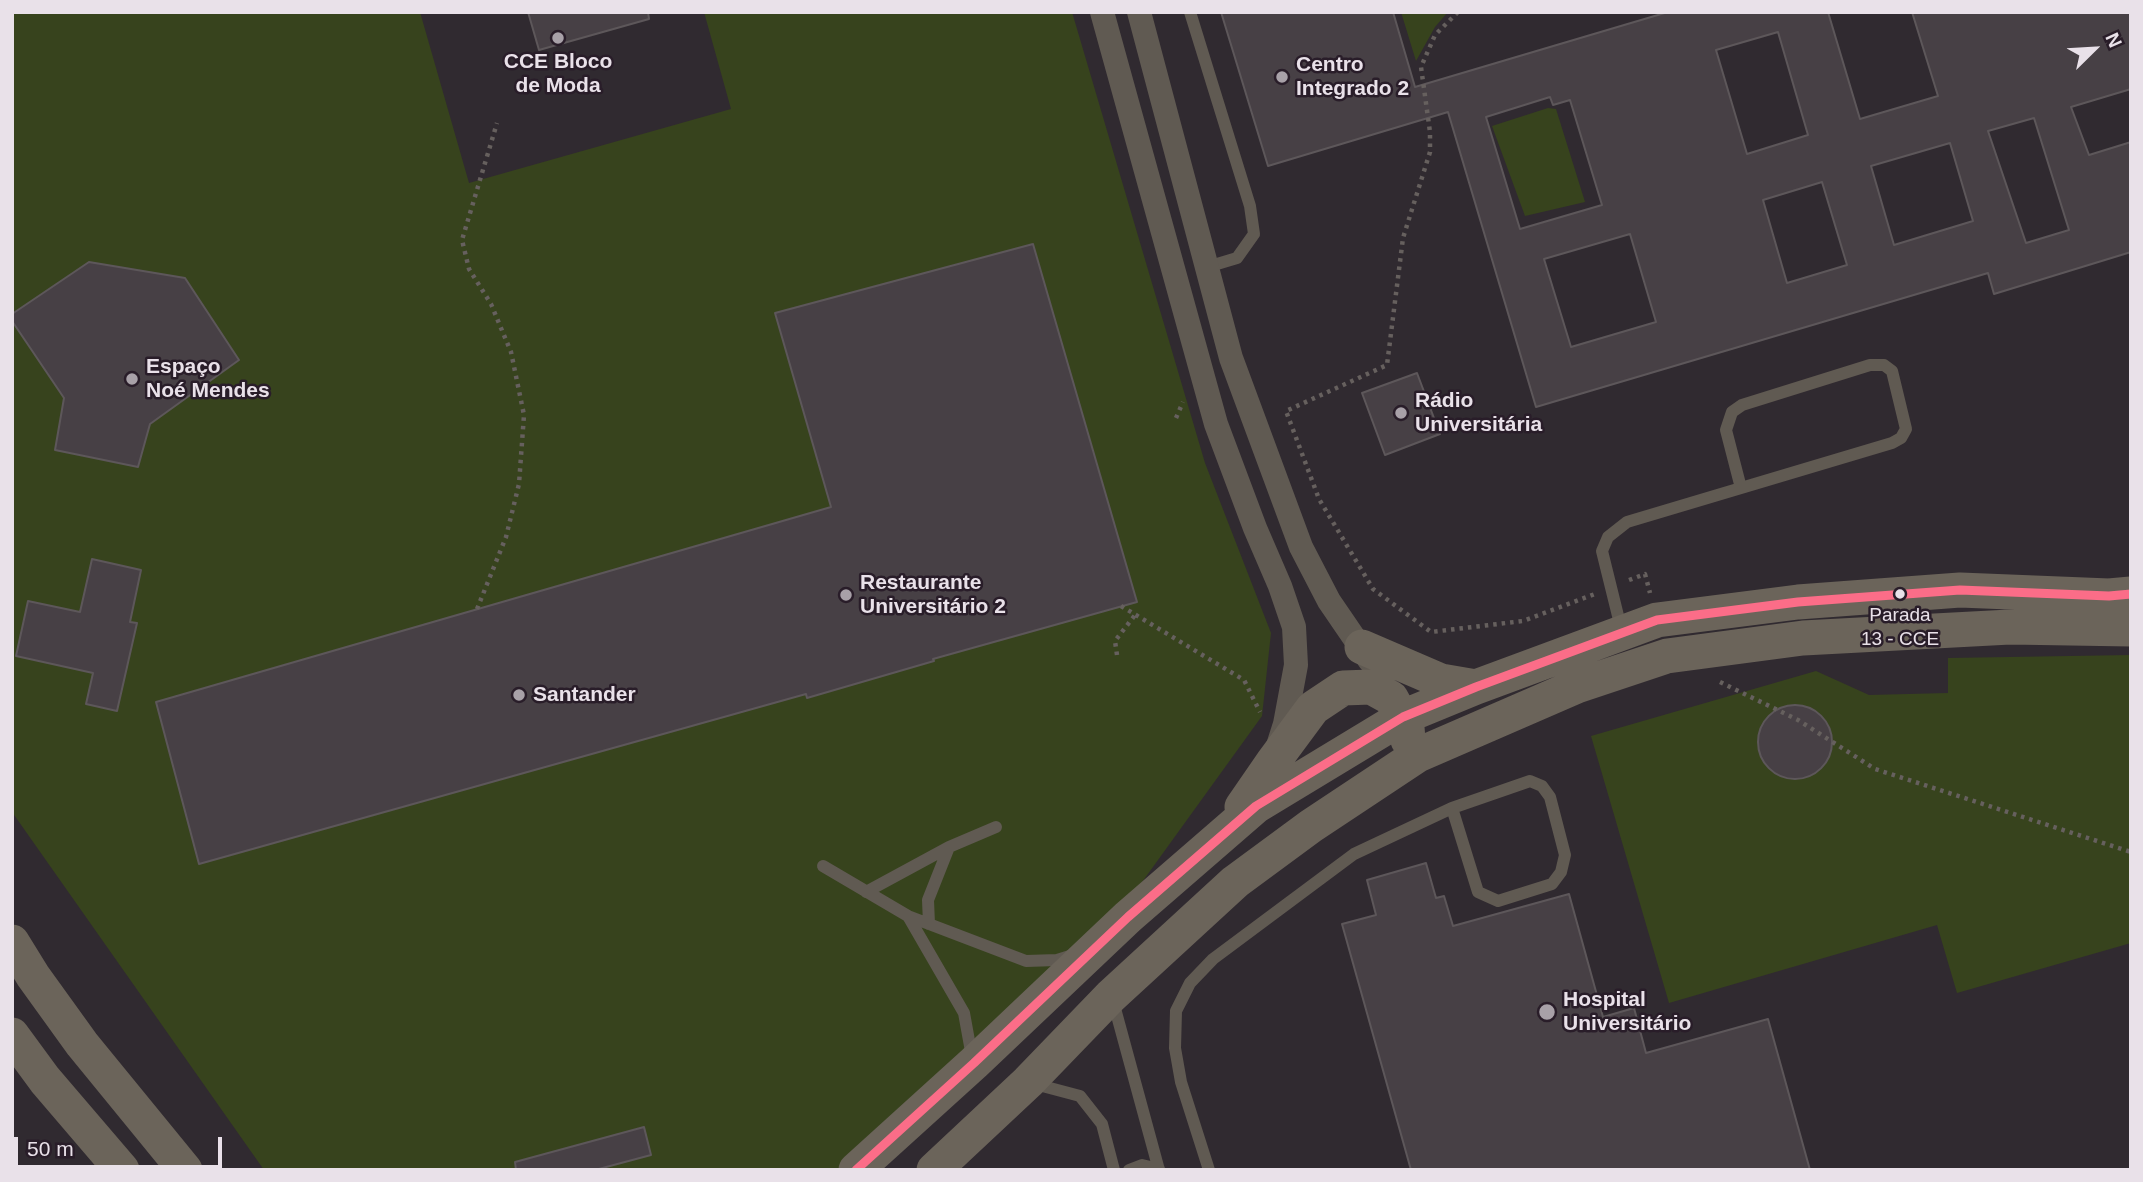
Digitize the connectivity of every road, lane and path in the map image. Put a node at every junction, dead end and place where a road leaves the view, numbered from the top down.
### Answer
1 (1102, 12) edge
2 (1139, 12) edge
3 (1190, 12) edge
4 (1458, 12) edge
5 (497, 123) dead end
6 (1207, 267) junction
7 (1741, 488) junction
8 (1610, 588) junction
9 (2131, 594) edge
10 (1121, 606) dead end
11 (477, 609) dead end
12 (1135, 615) junction
13 (1657, 620) junction
14 (2131, 629) edge
15 (1622, 632) junction
16 (1362, 647) junction
17 (1117, 654) dead end
18 (1715, 679) dead end
19 (1476, 687) junction
20 (1397, 708) junction
21 (1285, 724) junction
22 (1273, 762) junction
23 (1397, 769) junction
24 (1452, 808) junction
25 (996, 827) dead end
26 (1225, 833) junction
27 (949, 847) junction
28 (2131, 852) edge
29 (823, 866) dead end
30 (866, 892) junction
31 (908, 916) junction
32 (929, 924) junction
33 (12, 942) edge
34 (1096, 947) junction
35 (1111, 996) junction
36 (12, 1035) edge
37 (974, 1063) junction
38 (1028, 1082) junction
39 (872, 1165) edge
40 (1159, 1169) edge
41 (122, 1170) edge
42 (185, 1170) edge
43 (934, 1170) edge
44 (1114, 1170) edge
45 (1129, 1170) edge
46 (1209, 1170) edge

1 - 21 street
2 - 6 street
3 - 6 lane
4 - 8 path
5 - 11 path
6 - 16 street
7 - 7 lane
7 - 8 lane
8 - 13 path
8 - 15 lane
9 - 13 main road
10 - 12 path
12 - 17 path
12 - 21 path
13 - 15 main road
14 - 23 main road
15 - 19 main road
16 - 19 main road
16 - 20 street
18 - 28 path
19 - 20 main road
20 - 22 main road
20 - 23 main road
20 - 26 main road
21 - 22 street
22 - 26 main road
23 - 35 main road
24 - 24 lane
24 - 46 lane
25 - 27 lane
26 - 34 main road
27 - 30 lane
27 - 32 lane
29 - 30 lane
30 - 31 lane
31 - 32 lane
31 - 37 lane
32 - 34 lane
33 - 42 main road
34 - 37 main road
35 - 38 main road
35 - 40 lane
36 - 41 main road
37 - 39 main road
38 - 43 main road
38 - 44 lane
40 - 45 lane

